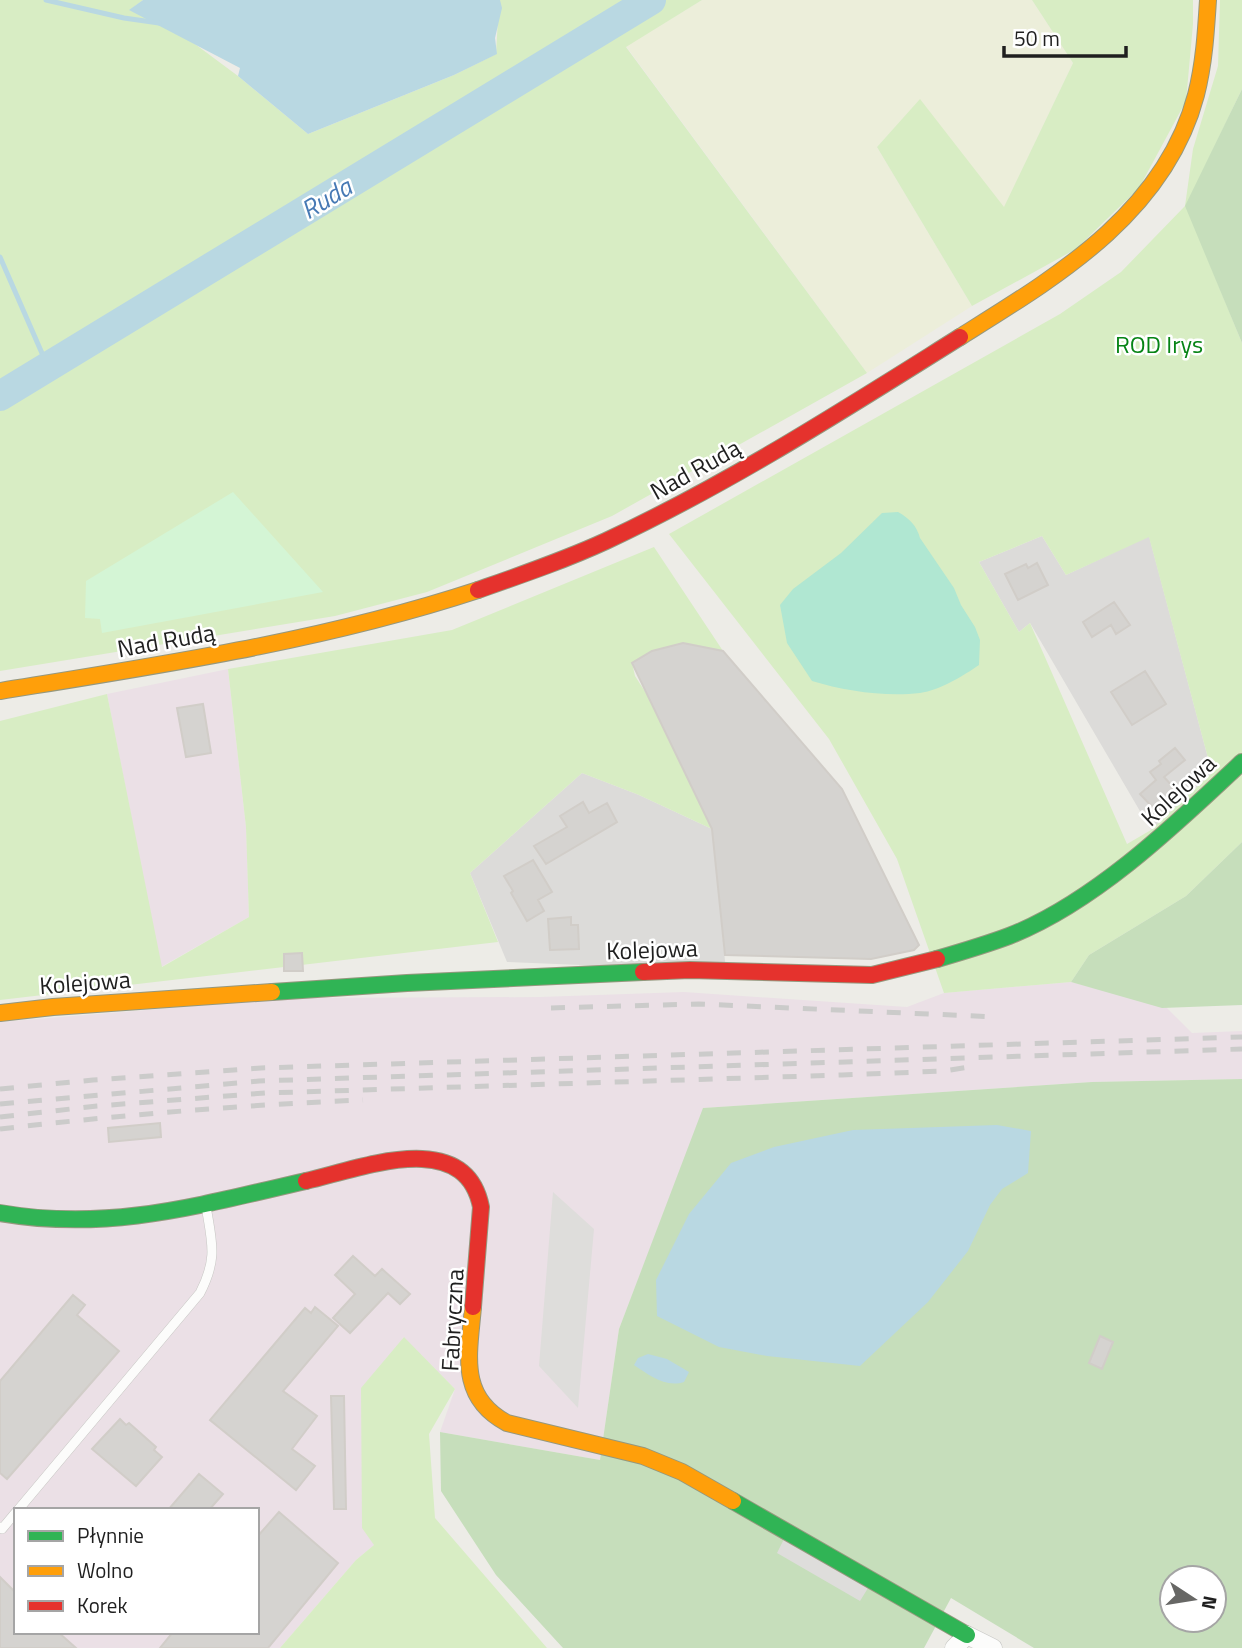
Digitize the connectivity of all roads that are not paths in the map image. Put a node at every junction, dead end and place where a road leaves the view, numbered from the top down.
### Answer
1 (1208, 0) edge
2 (0, 691) edge
3 (1242, 762) edge
4 (0, 1013) edge
5 (206, 1204) junction
6 (0, 1213) edge
7 (20, 1508) edge
8 (14, 1515) edge
9 (0, 1527) edge
10 (967, 1635) junction
11 (954, 1648) edge
12 (993, 1648) edge

1 - 2 street, Nad Rudą
3 - 4 street, Kolejowa
5 - 6 street, Fabryczna
5 - 7 lane
5 - 10 street, Fabryczna
8 - 9 lane
10 - 11 street
10 - 12 street

